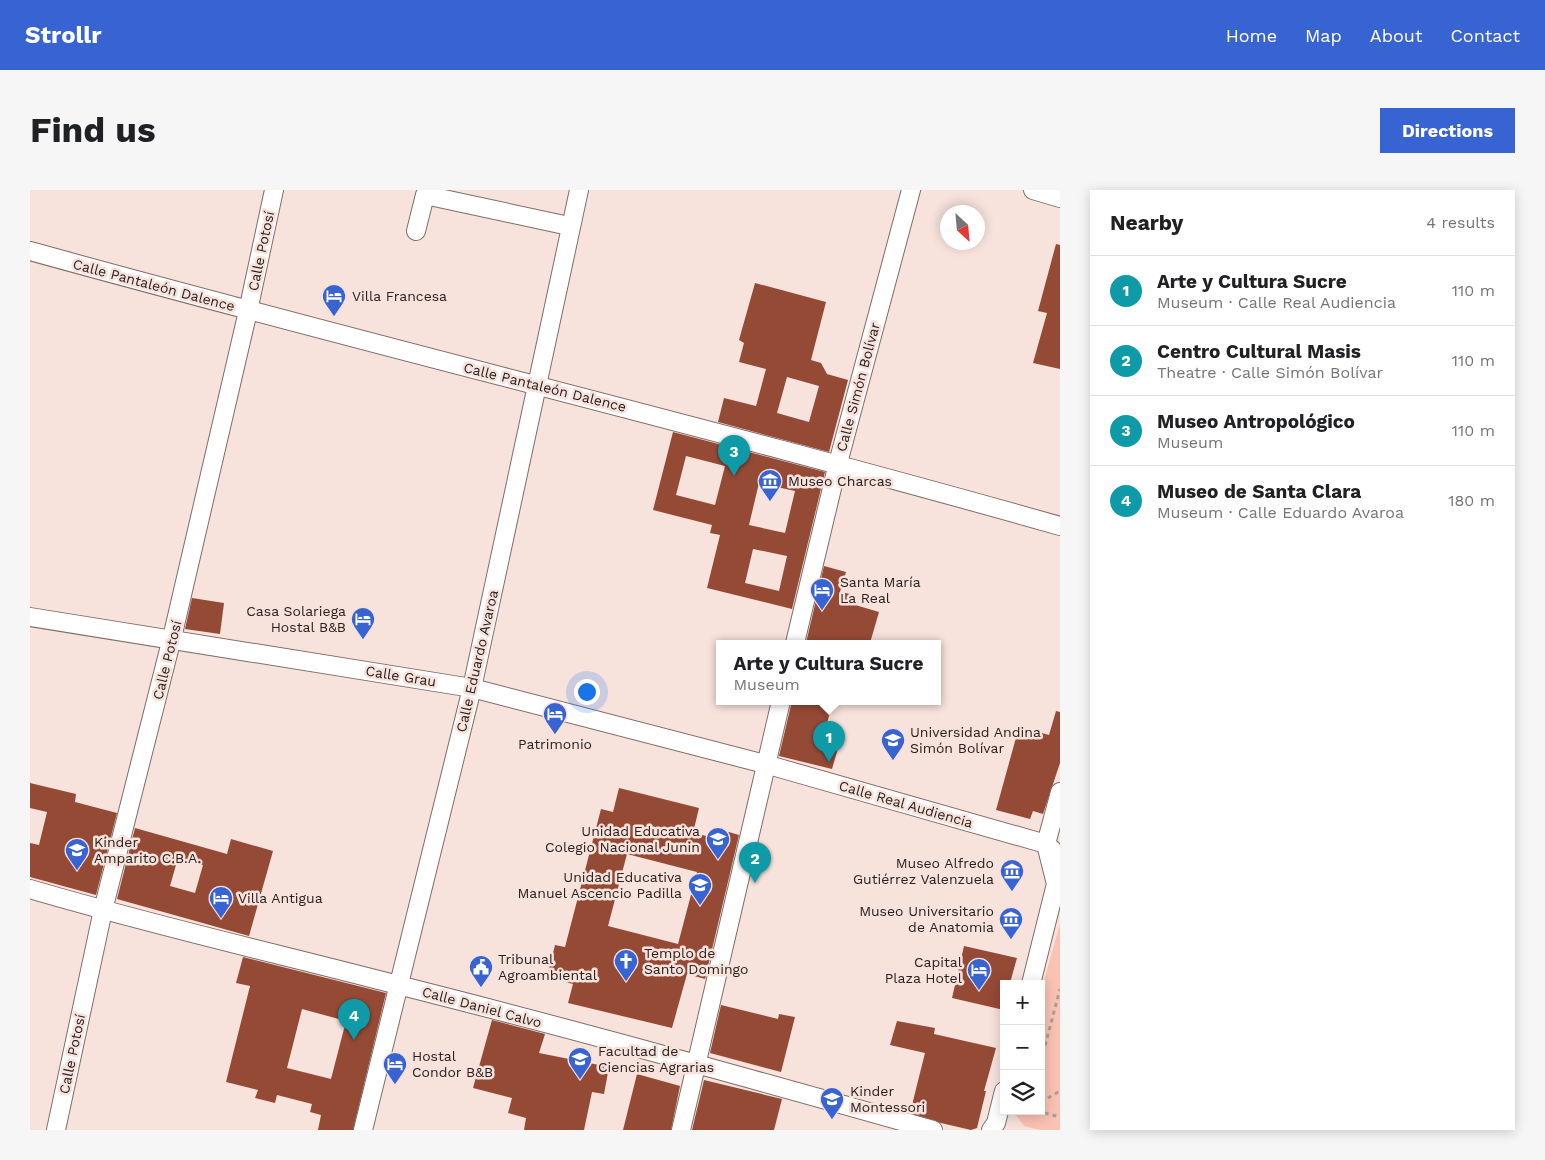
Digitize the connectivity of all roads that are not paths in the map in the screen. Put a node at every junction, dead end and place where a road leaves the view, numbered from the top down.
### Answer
1 (274, 190) edge
2 (579, 190) edge
3 (911, 190) edge
4 (1033, 190) edge
5 (1060, 198) edge
6 (569, 226) junction
7 (416, 231) dead end
8 (30, 251) edge
9 (248, 311) junction
10 (537, 385) junction
11 (838, 463) junction
12 (1060, 526) edge
13 (30, 617) edge
14 (172, 638) junction
15 (796, 640) edge
16 (472, 688) junction
17 (780, 705) edge
18 (765, 764) junction
19 (1060, 792) edge
20 (1046, 844) junction
21 (1060, 857) edge
22 (30, 889) edge
23 (103, 910) junction
24 (1032, 980) edge
25 (400, 985) junction
26 (697, 1064) junction
27 (1000, 1107) edge
28 (56, 1130) edge
29 (364, 1130) edge
30 (681, 1130) edge
31 (932, 1130) edge
32 (991, 1130) edge

1 - 9 street, Calle Potosí
2 - 6 street, Calle Eduardo Avaroa
3 - 11 street, Calle Simón Bolívar
4 - 5 street
6 - 7 street
6 - 10 street, Calle Eduardo Avaroa
8 - 9 street, Calle Pantaleón Dalence
9 - 10 street, Calle Pantaleón Dalence
9 - 14 street, Calle Potosí
10 - 11 street, Calle Pantaleón Dalence
10 - 16 street, Calle Eduardo Avaroa
11 - 12 street, Calle Pantaleón Dalence
11 - 15 street, Calle Simón Bolívar
13 - 14 street, Calle Grau
14 - 16 street, Calle Grau
14 - 23 street, Calle Potosí
16 - 18 street, Calle Grau
16 - 25 street, Calle Eduardo Avaroa
17 - 18 street
18 - 20 street, Calle Real Audiencia
18 - 26 street
19 - 20 street
20 - 21 street
20 - 24 street
22 - 23 street, Calle Daniel Calvo
23 - 25 street, Calle Daniel Calvo
23 - 28 street, Calle Potosí
25 - 26 street, Calle Daniel Calvo
25 - 29 street, Calle Eduardo Avaroa
26 - 30 street
26 - 31 street, Calle Daniel Calvo
27 - 32 street

